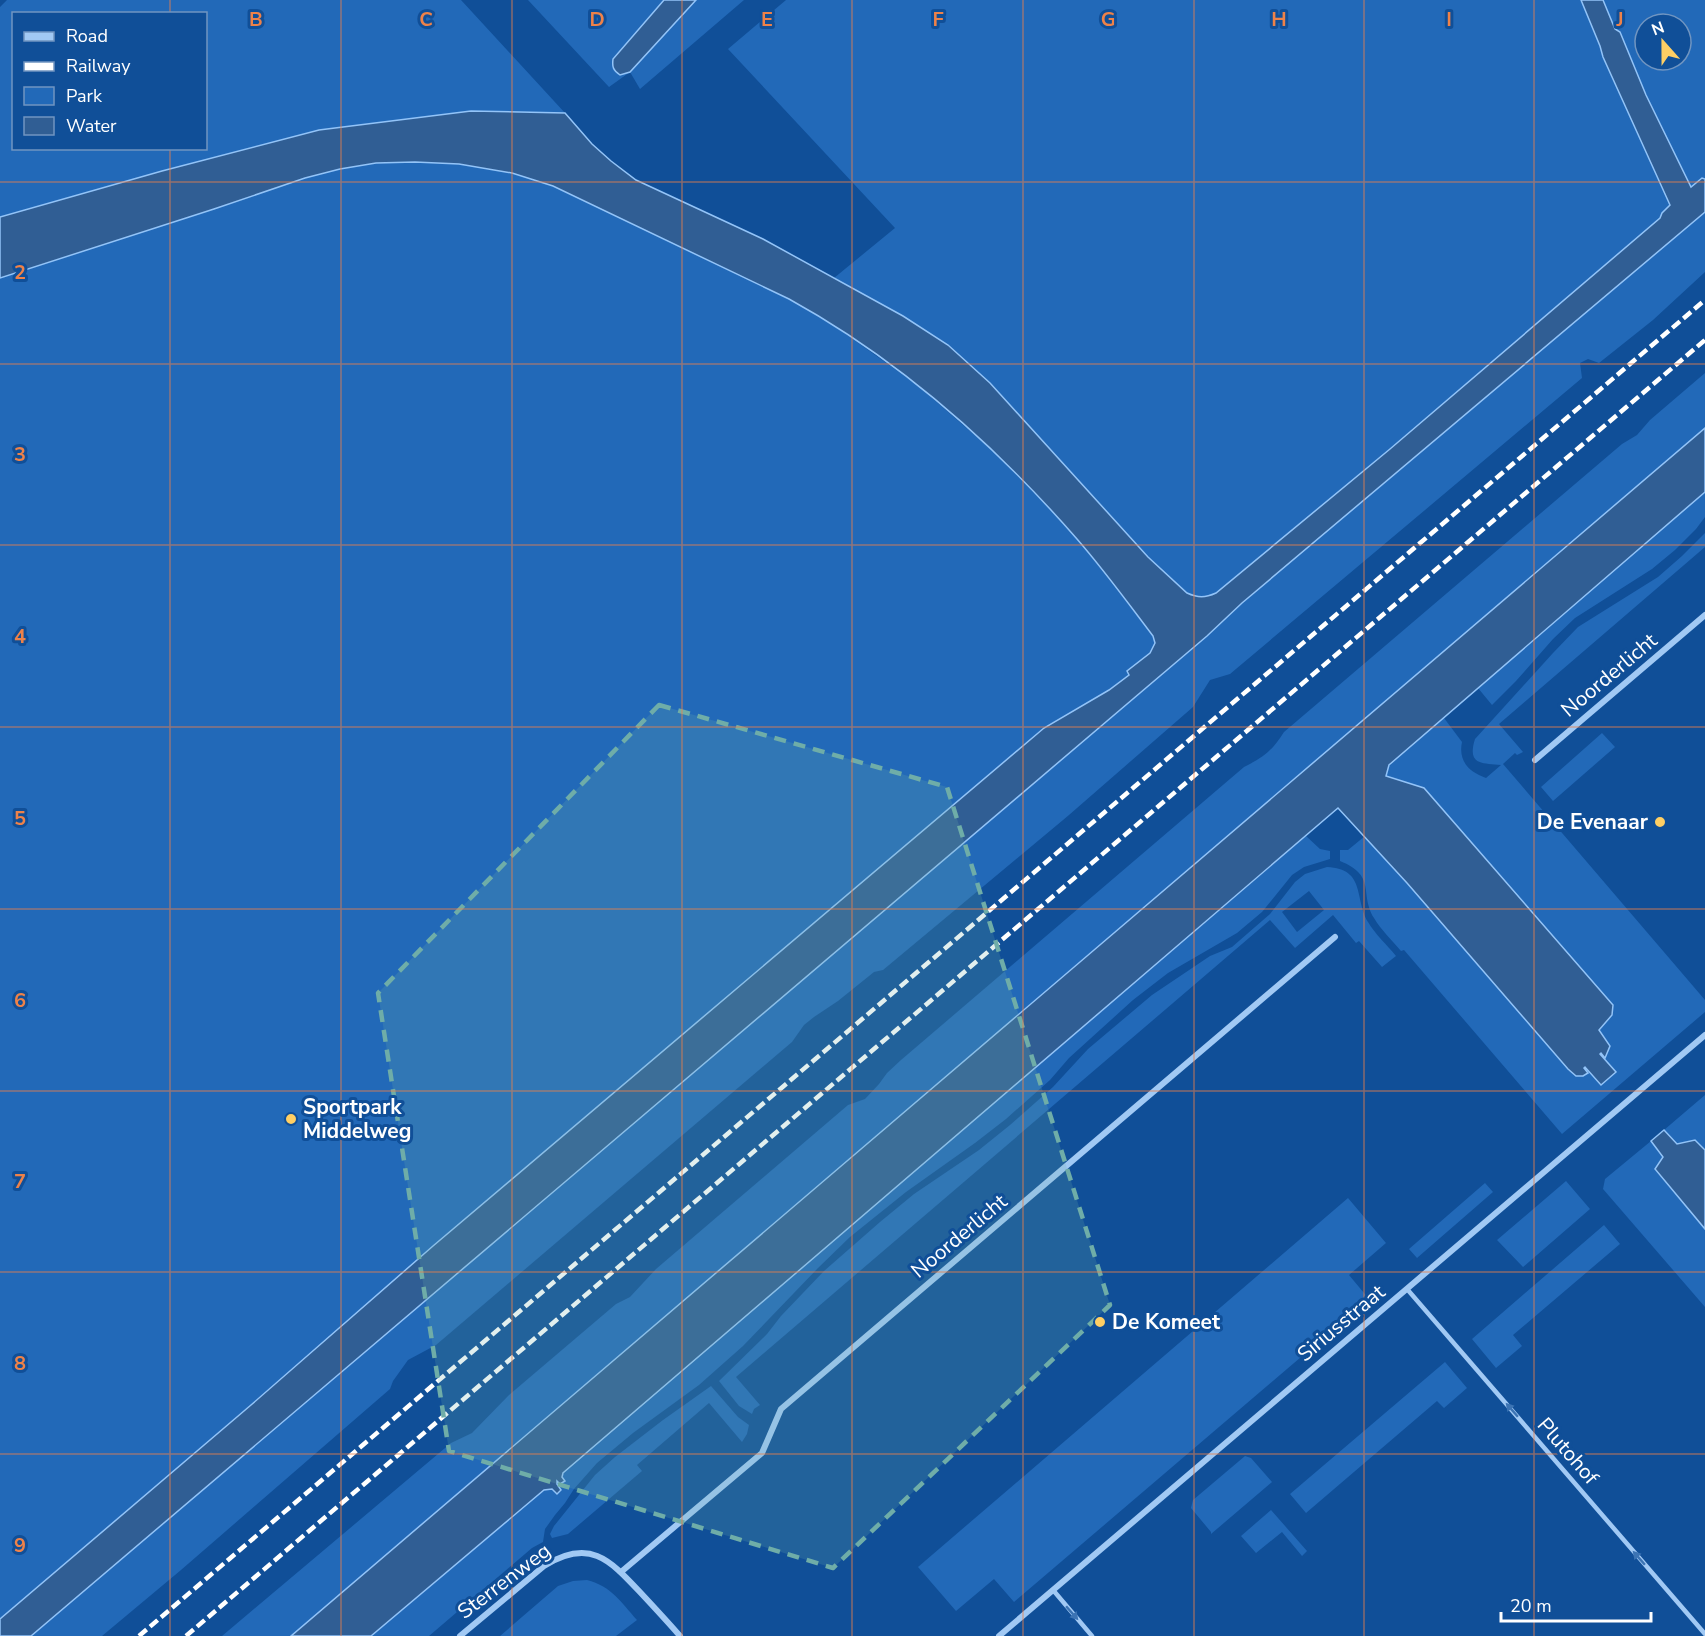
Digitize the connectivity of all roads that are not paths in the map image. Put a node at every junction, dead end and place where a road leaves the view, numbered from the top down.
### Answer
1 (1705, 615) edge
2 (1535, 760) dead end
3 (1335, 937) dead end
4 (1705, 1035) edge
5 (1407, 1289) junction
6 (621, 1572) junction
7 (1053, 1590) junction
8 (1705, 1634) edge
9 (459, 1636) edge
10 (680, 1636) edge
11 (999, 1636) edge
12 (1092, 1636) edge

1 - 2 street, Noorderlicht
3 - 6 street, Noorderlicht
4 - 5 street, Siriusstraat
5 - 7 street, Siriusstraat
8 -> 5 lane, Plutohof
6 - 9 street, Sterrenweg
6 - 10 street, Sterrenweg
7 - 11 street, Siriusstraat
7 -> 12 lane

